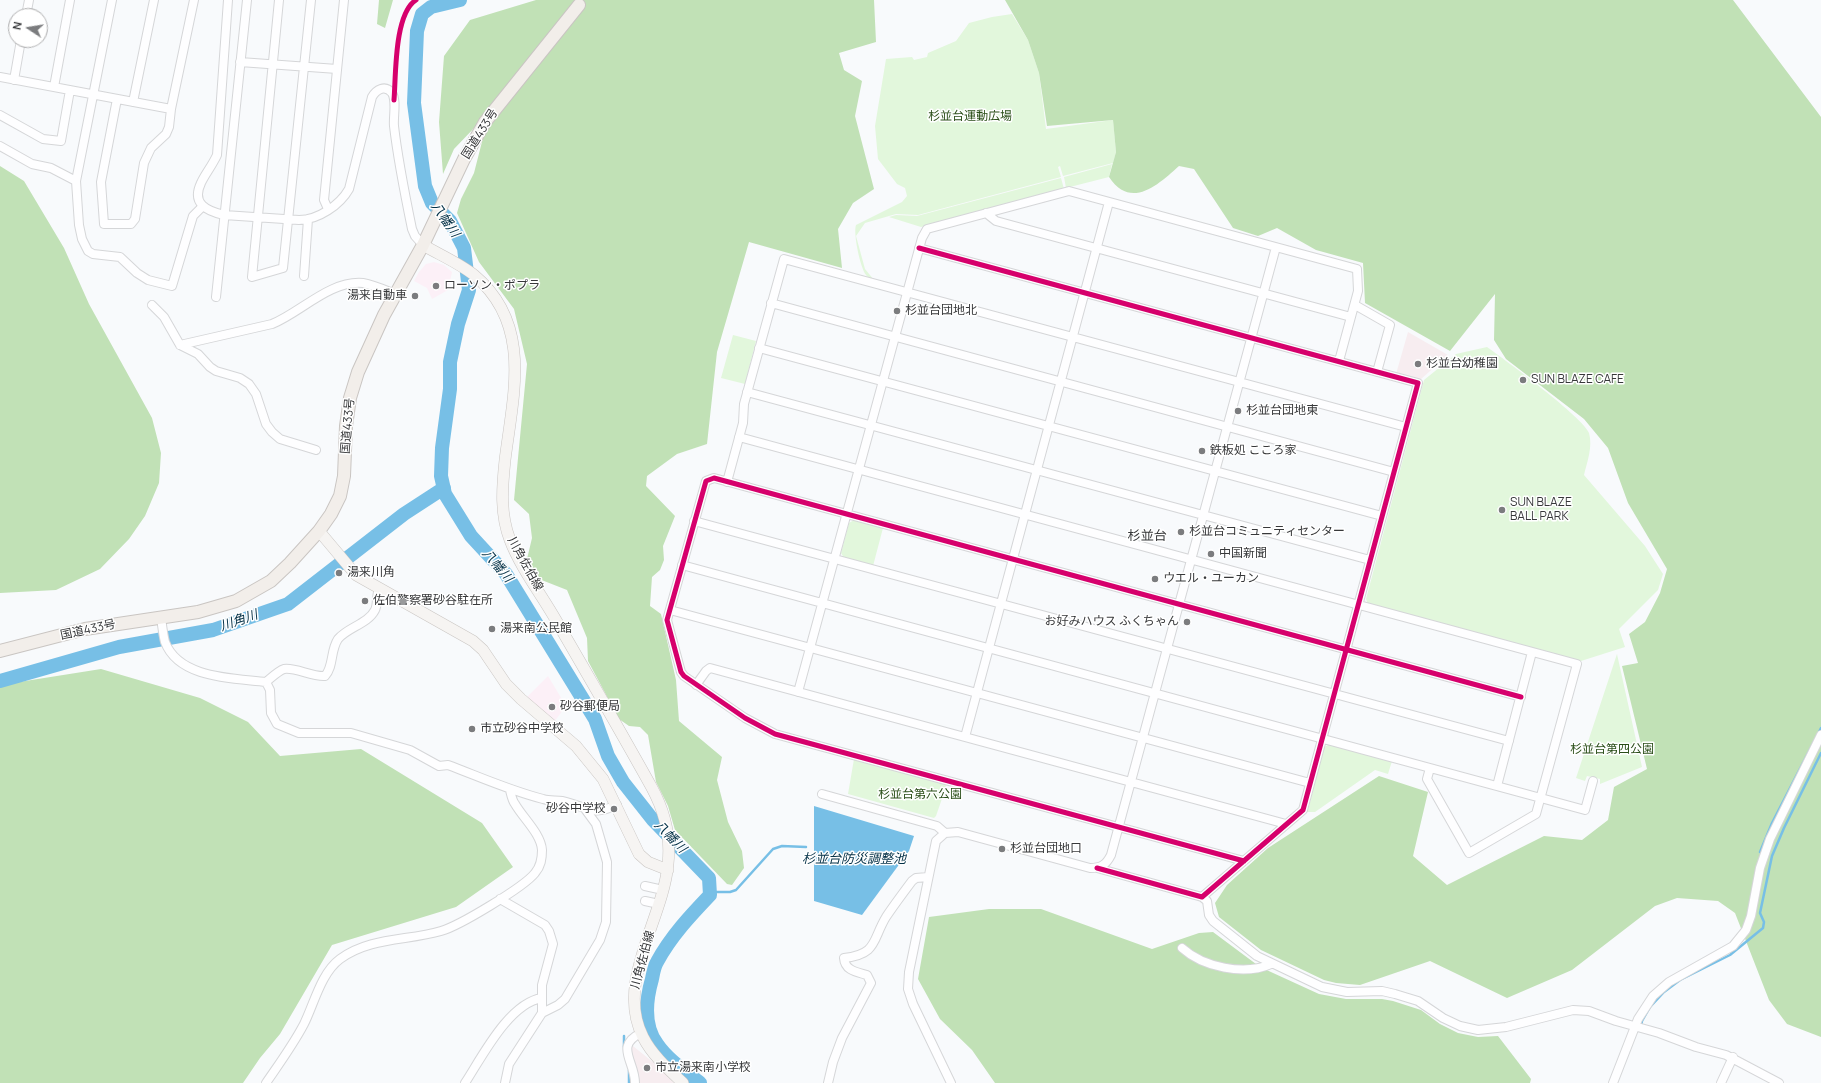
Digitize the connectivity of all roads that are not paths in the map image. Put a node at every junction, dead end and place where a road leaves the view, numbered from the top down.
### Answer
1 (70, 0) edge
2 (112, 0) edge
3 (154, 0) edge
4 (194, 0) edge
5 (228, 0) edge
6 (247, 0) edge
7 (279, 0) edge
8 (311, 0) edge
9 (344, 0) edge
10 (580, 5) dead end
11 (20, 48) edge
12 (240, 62) junction
13 (272, 64) junction
14 (304, 66) junction
15 (337, 69) junction
16 (0, 77) edge
17 (14, 80) junction
18 (54, 87) junction
19 (70, 90) junction
20 (93, 94) junction
21 (117, 99) junction
22 (133, 102) junction
23 (171, 109) junction
24 (0, 115) edge
25 (0, 146) edge
26 (76, 180) junction
27 (1109, 202) junction
28 (202, 207) junction
29 (328, 209) junction
30 (986, 213) junction
31 (224, 215) junction
32 (256, 217) junction
33 (308, 219) junction
34 (288, 220) junction
35 (423, 245) junction
36 (1276, 247) junction
37 (919, 248) junction
38 (1097, 248) junction
39 (304, 276) dead end
40 (907, 292) junction
41 (1085, 293) junction
42 (395, 294) junction
43 (1263, 294) junction
44 (216, 297) dead end
45 (772, 303) junction
46 (152, 305) dead end
47 (1355, 305) junction
48 (1351, 317) junction
49 (894, 337) junction
50 (1073, 337) junction
51 (1251, 338) junction
52 (180, 346) junction
53 (759, 348) junction
54 (1339, 361) junction
55 (1377, 372) junction
56 (882, 381) junction
57 (1061, 382) junction
58 (1240, 382) junction
59 (747, 392) junction
60 (870, 425) junction
61 (1049, 426) junction
62 (1227, 427) junction
63 (1406, 427) junction
64 (739, 438) junction
65 (316, 450) dead end
66 (858, 470) junction
67 (1037, 470) junction
68 (1216, 471) junction
69 (1394, 472) junction
70 (727, 482) junction
71 (846, 514) junction
72 (1025, 515) junction
73 (1203, 515) junction
74 (1382, 516) junction
75 (694, 521) junction
76 (319, 531) junction
77 (834, 559) junction
78 (1013, 559) junction
79 (1191, 560) junction
80 (1370, 560) junction
81 (682, 565) junction
82 (379, 589) junction
83 (822, 603) junction
84 (1001, 604) junction
85 (1179, 604) junction
86 (1358, 606) junction
87 (670, 610) junction
88 (161, 617) junction
89 (810, 648) junction
90 (989, 648) junction
91 (1167, 649) junction
92 (1346, 650) junction
93 (0, 651) edge
94 (1532, 652) junction
95 (266, 682) junction
96 (696, 685) junction
97 (798, 692) junction
98 (976, 693) junction
99 (1155, 693) junction
100 (1334, 694) junction
101 (1521, 697) junction
102 (1821, 735) edge
103 (965, 737) junction
104 (1143, 738) junction
105 (1322, 738) junction
106 (1509, 741) junction
107 (1430, 768) junction
108 (1593, 781) dead end
109 (1131, 782) junction
110 (1310, 783) junction
111 (1497, 786) junction
112 (510, 790) junction
113 (822, 794) dead end
114 (1541, 798) junction
115 (617, 805) junction
116 (586, 809) junction
117 (1286, 824) junction
118 (1119, 827) junction
119 (945, 833) junction
120 (1244, 861) junction
121 (1097, 868) junction
122 (668, 870) junction
123 (928, 877) junction
124 (645, 886) dead end
125 (663, 890) junction
126 (1202, 897) junction
127 (500, 899) junction
128 (646, 901) dead end
129 (659, 904) junction
130 (1182, 948) dead end
131 (1271, 964) junction
132 (542, 998) junction
133 (542, 1013) junction
134 (1637, 1022) junction
135 (641, 1033) junction
136 (1733, 1057) junction
137 (266, 1083) edge
138 (465, 1083) edge
139 (505, 1083) edge
140 (635, 1083) edge
141 (682, 1083) edge
142 (828, 1083) edge
143 (951, 1083) edge
144 (1613, 1083) edge
145 (1721, 1083) edge
146 (1778, 1083) edge

1 - 18 street
2 - 20 street
3 - 22 street
4 - 23 street
5 - 28 street
6 - 12 street
7 - 13 street
8 - 14 street
9 - 15 street
10 - 35 highway, 国道433号
11 - 17 street
12 - 13 street
12 - 31 street
13 - 14 street
13 - 32 street
14 - 15 street
14 - 34 street
15 - 29 street
16 - 17 street
17 - 18 street
18 - 19 street
19 - 20 street
19 - 24 street
20 - 21 street
20 - 26 street
21 - 22 street
21 - 23 street
22 - 23 street
25 - 26 street
26 - 28 street
27 - 30 street
27 - 36 street
27 - 38 street
28 - 31 street
29 - 33 street
29 - 35 street
30 - 37 street
30 - 38 street
31 - 32 street
31 - 44 street
32 - 34 street
32 - 34 street
33 - 34 street
33 - 39 street
35 - 42 highway, 国道433号
35 - 122 main road, 川角佐伯線
36 - 43 street
36 - 47 street
37 - 40 street
37 - 41 street
38 - 41 street
38 - 43 street
40 - 45 street
40 - 49 street
40 - 50 street
41 - 50 street
41 - 51 street
42 - 52 street
42 - 76 highway, 国道433号
43 - 48 street
43 - 51 street
45 - 49 street
45 - 53 street
46 - 52 street
47 - 48 street
47 - 55 street
48 - 54 street
49 - 56 street
49 - 57 street
50 - 57 street
50 - 58 street
51 - 54 street
51 - 58 street
52 - 65 street
53 - 56 street
53 - 59 street
54 - 55 street
55 - 63 street
56 - 60 street
56 - 61 street
57 - 61 street
57 - 62 street
58 - 62 street
58 - 63 street
59 - 60 street
59 - 64 street
60 - 66 street
60 - 67 street
61 - 67 street
61 - 68 street
62 - 68 street
62 - 69 street
63 - 69 street
64 - 66 street
64 - 70 street
66 - 71 street
66 - 72 street
67 - 72 street
67 - 73 street
68 - 73 street
68 - 74 street
69 - 74 street
70 - 71 street
70 - 75 street
71 - 77 street
71 - 78 street
72 - 78 street
72 - 79 street
73 - 79 street
73 - 80 street
74 - 80 street
75 - 77 street
75 - 81 street
76 - 82 main road
76 - 88 highway, 国道433号
77 - 83 street
77 - 84 street
78 - 84 street
78 - 85 street
79 - 85 street
79 - 86 street
80 - 86 street
81 - 83 street
81 - 87 street
82 - 95 street
82 - 115 main road
83 - 89 street
83 - 90 street
84 - 90 street
84 - 91 street
85 - 91 street
85 - 92 street
86 - 92 street
86 - 94 street
87 - 89 street
87 - 96 street
88 - 93 highway, 国道433号
88 - 95 street
89 - 97 street
89 - 98 street
90 - 98 street
90 - 99 street
91 - 99 street
91 - 100 street
92 - 100 street
92 - 101 street
94 - 101 street
94 - 114 street
95 - 112 street
96 - 97 street
96 - 118 street
97 - 103 street
98 - 103 street
98 - 104 street
99 - 104 street
99 - 105 street
100 - 105 street
100 - 106 street
101 - 106 street
102 - 134 street
103 - 109 street
104 - 109 street
104 - 110 street
105 - 107 street
105 - 110 street
106 - 111 street
107 - 111 street
107 - 114 street
108 - 114 street
109 - 117 street
109 - 118 street
110 - 117 street
111 - 114 street
112 - 116 street
112 - 127 street
113 - 119 street
115 - 116 street
115 - 122 main road
116 - 133 street
117 - 120 street
118 - 120 street
118 - 121 street
119 - 121 street
119 - 123 street
120 - 126 street
121 - 126 street
122 - 125 main road, 川角佐伯線
123 - 142 street
123 - 143 street
124 - 125 street
125 - 129 main road, 川角佐伯線
126 - 131 street
127 - 132 street
127 - 137 street
128 - 129 street
129 - 135 main road, 川角佐伯線
130 - 131 street
131 - 134 street
132 - 133 street
132 - 138 street
133 - 139 street
134 - 136 street
134 - 144 street
135 - 140 street
135 - 141 main road, 川角佐伯線
136 - 145 street
136 - 146 street

